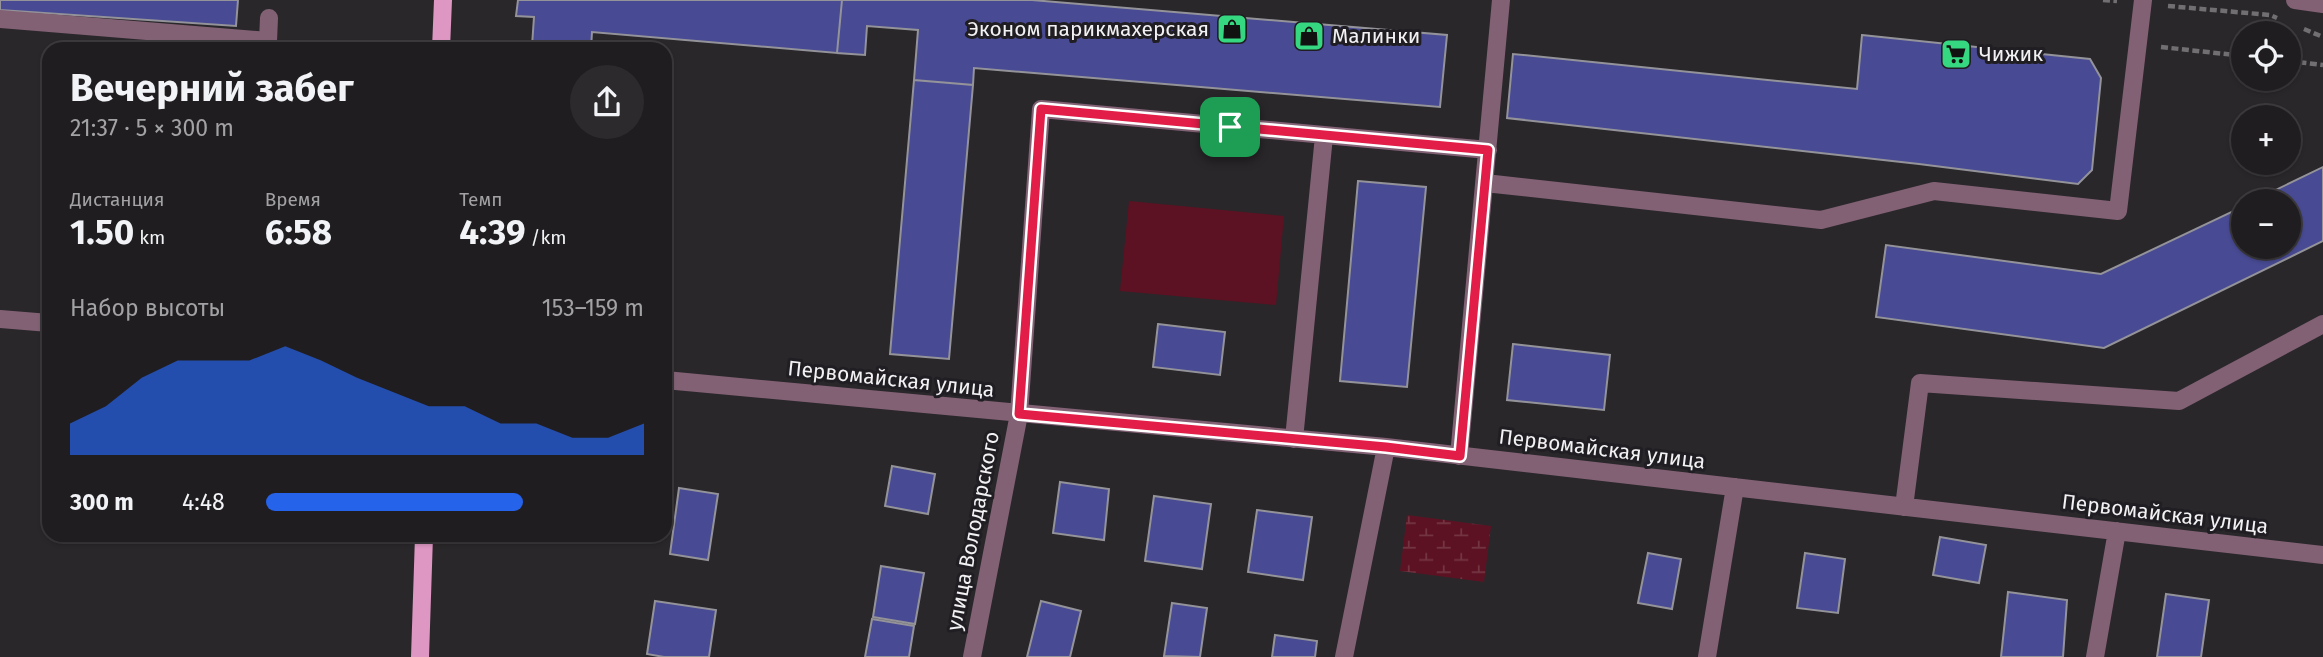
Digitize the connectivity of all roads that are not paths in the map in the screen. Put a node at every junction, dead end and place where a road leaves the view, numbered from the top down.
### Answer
1 (443, 0) edge
2 (1502, 0) edge
3 (2295, 0) edge
4 (2143, 2) edge
5 (2323, 4) edge
6 (270, 18) dead end
7 (0, 19) edge
8 (441, 42) edge
9 (1324, 136) junction
10 (1488, 150) junction
11 (1485, 183) junction
12 (0, 319) edge
13 (42, 322) edge
14 (2323, 324) edge
15 (672, 381) edge
16 (1019, 414) junction
17 (1294, 439) junction
18 (1386, 447) junction
19 (1460, 456) junction
20 (1735, 488) junction
21 (1904, 507) junction
22 (2117, 530) junction
23 (424, 542) edge
24 (2323, 555) edge
25 (420, 657) edge
26 (972, 657) edge
27 (1344, 657) edge
28 (1707, 657) edge
29 (2095, 657) edge

1 - 8 main road
2 - 10 street
3 - 5 street
4 - 11 street
6 - 7 street
9 - 10 street
9 - 16 street, улица Володарского
9 - 17 street
10 - 11 street
11 - 19 street
12 - 13 street
14 - 21 street
15 - 16 street, Первомайская улица
16 - 17 street, Первомайская улица
16 - 26 street, улица Володарского
17 - 18 street, Первомайская улица
18 - 19 street, Первомайская улица
18 - 27 street
19 - 20 street, Первомайская улица
20 - 21 street, Первомайская улица
20 - 28 street
21 - 22 street, Первомайская улица
22 - 24 street, Первомайская улица
22 - 29 street
23 - 25 main road

